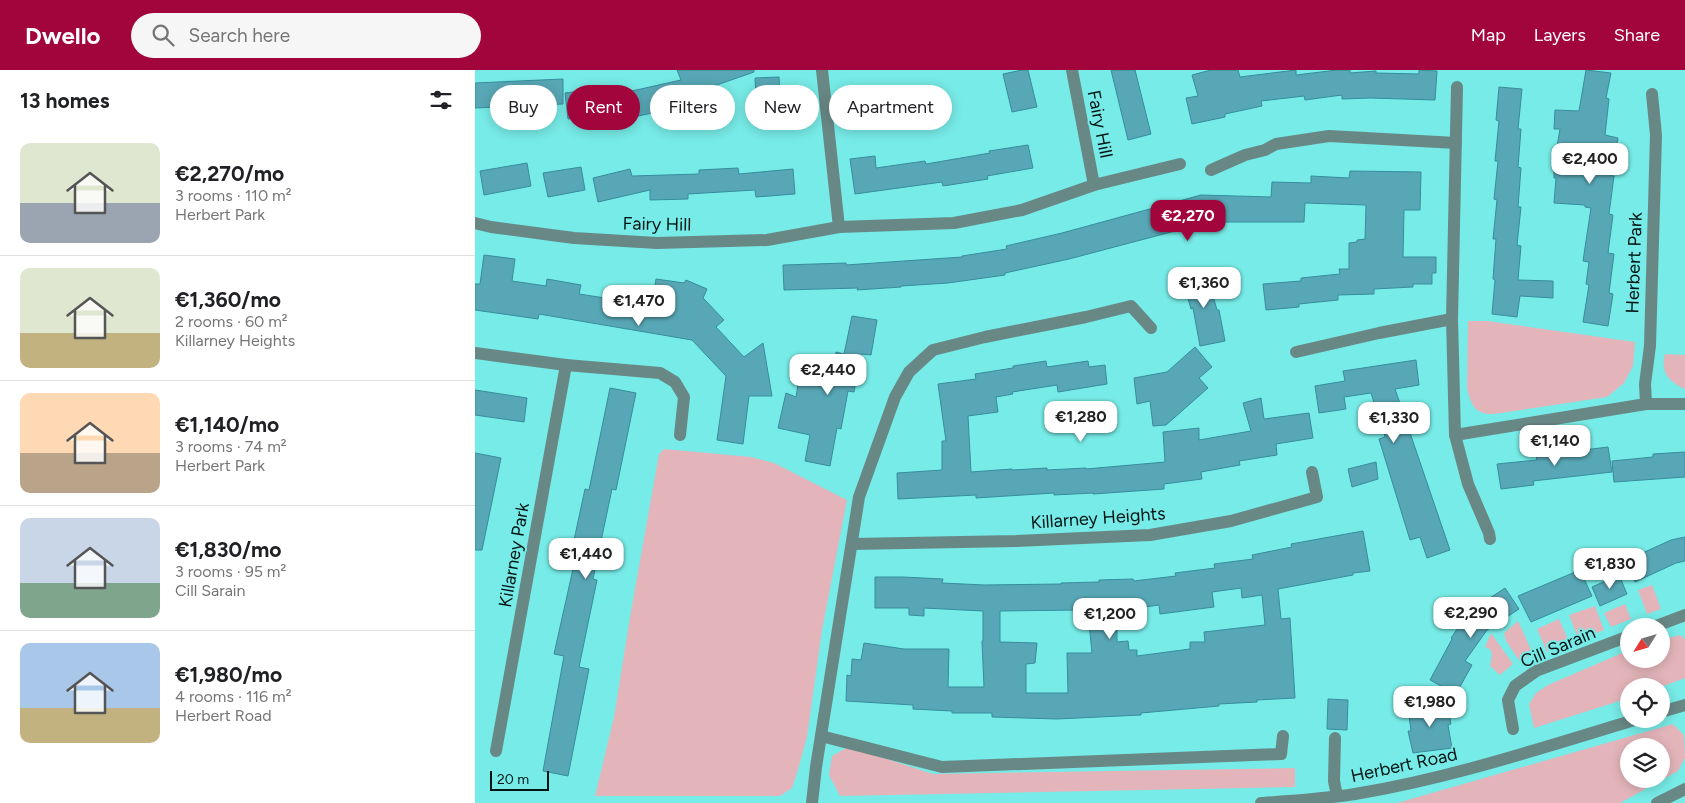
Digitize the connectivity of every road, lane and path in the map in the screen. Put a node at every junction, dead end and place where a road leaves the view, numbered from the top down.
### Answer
1 (822, 70) edge
2 (1072, 70) edge
3 (1457, 87) dead end
4 (1652, 94) dead end
5 (1456, 143) junction
6 (1180, 164) dead end
7 (1211, 170) dead end
8 (1094, 185) junction
9 (475, 223) edge
10 (839, 227) junction
11 (1452, 320) junction
12 (1151, 328) dead end
13 (1296, 352) dead end
14 (475, 353) edge
15 (566, 364) junction
16 (1645, 404) junction
17 (1685, 404) edge
18 (680, 435) dead end
19 (1455, 435) junction
20 (1312, 472) dead end
21 (1490, 539) dead end
22 (852, 544) junction
23 (1685, 615) edge
24 (1670, 621) edge
25 (1620, 639) edge
26 (1685, 704) edge
27 (1670, 709) edge
28 (1620, 724) edge
29 (1513, 729) dead end
30 (821, 736) junction
31 (1283, 736) dead end
32 (1335, 738) dead end
33 (496, 751) dead end
34 (1685, 789) edge
35 (1337, 796) junction
36 (812, 803) edge
37 (1261, 803) edge
38 (1657, 803) edge

1 - 10 street
2 - 8 street, Fairy Hill
3 - 5 street
4 - 16 street, Herbert Park
5 - 7 street
5 - 11 street
6 - 8 street, Fairy Hill
8 - 10 street, Fairy Hill
9 - 10 street, Fairy Hill
11 - 13 street
11 - 19 street
12 - 22 street
14 - 15 street
15 - 18 street
15 - 33 street, Killarney Park
16 - 17 street
16 - 19 street
19 - 21 street
20 - 22 street, Killarney Heights
22 - 30 street
23 - 24 street
25 - 29 street, Cill Sarain
26 - 27 street
28 - 35 street, Herbert Road
30 - 31 street
30 - 36 street
32 - 35 street
34 - 38 street
35 - 37 street, Herbert Road

